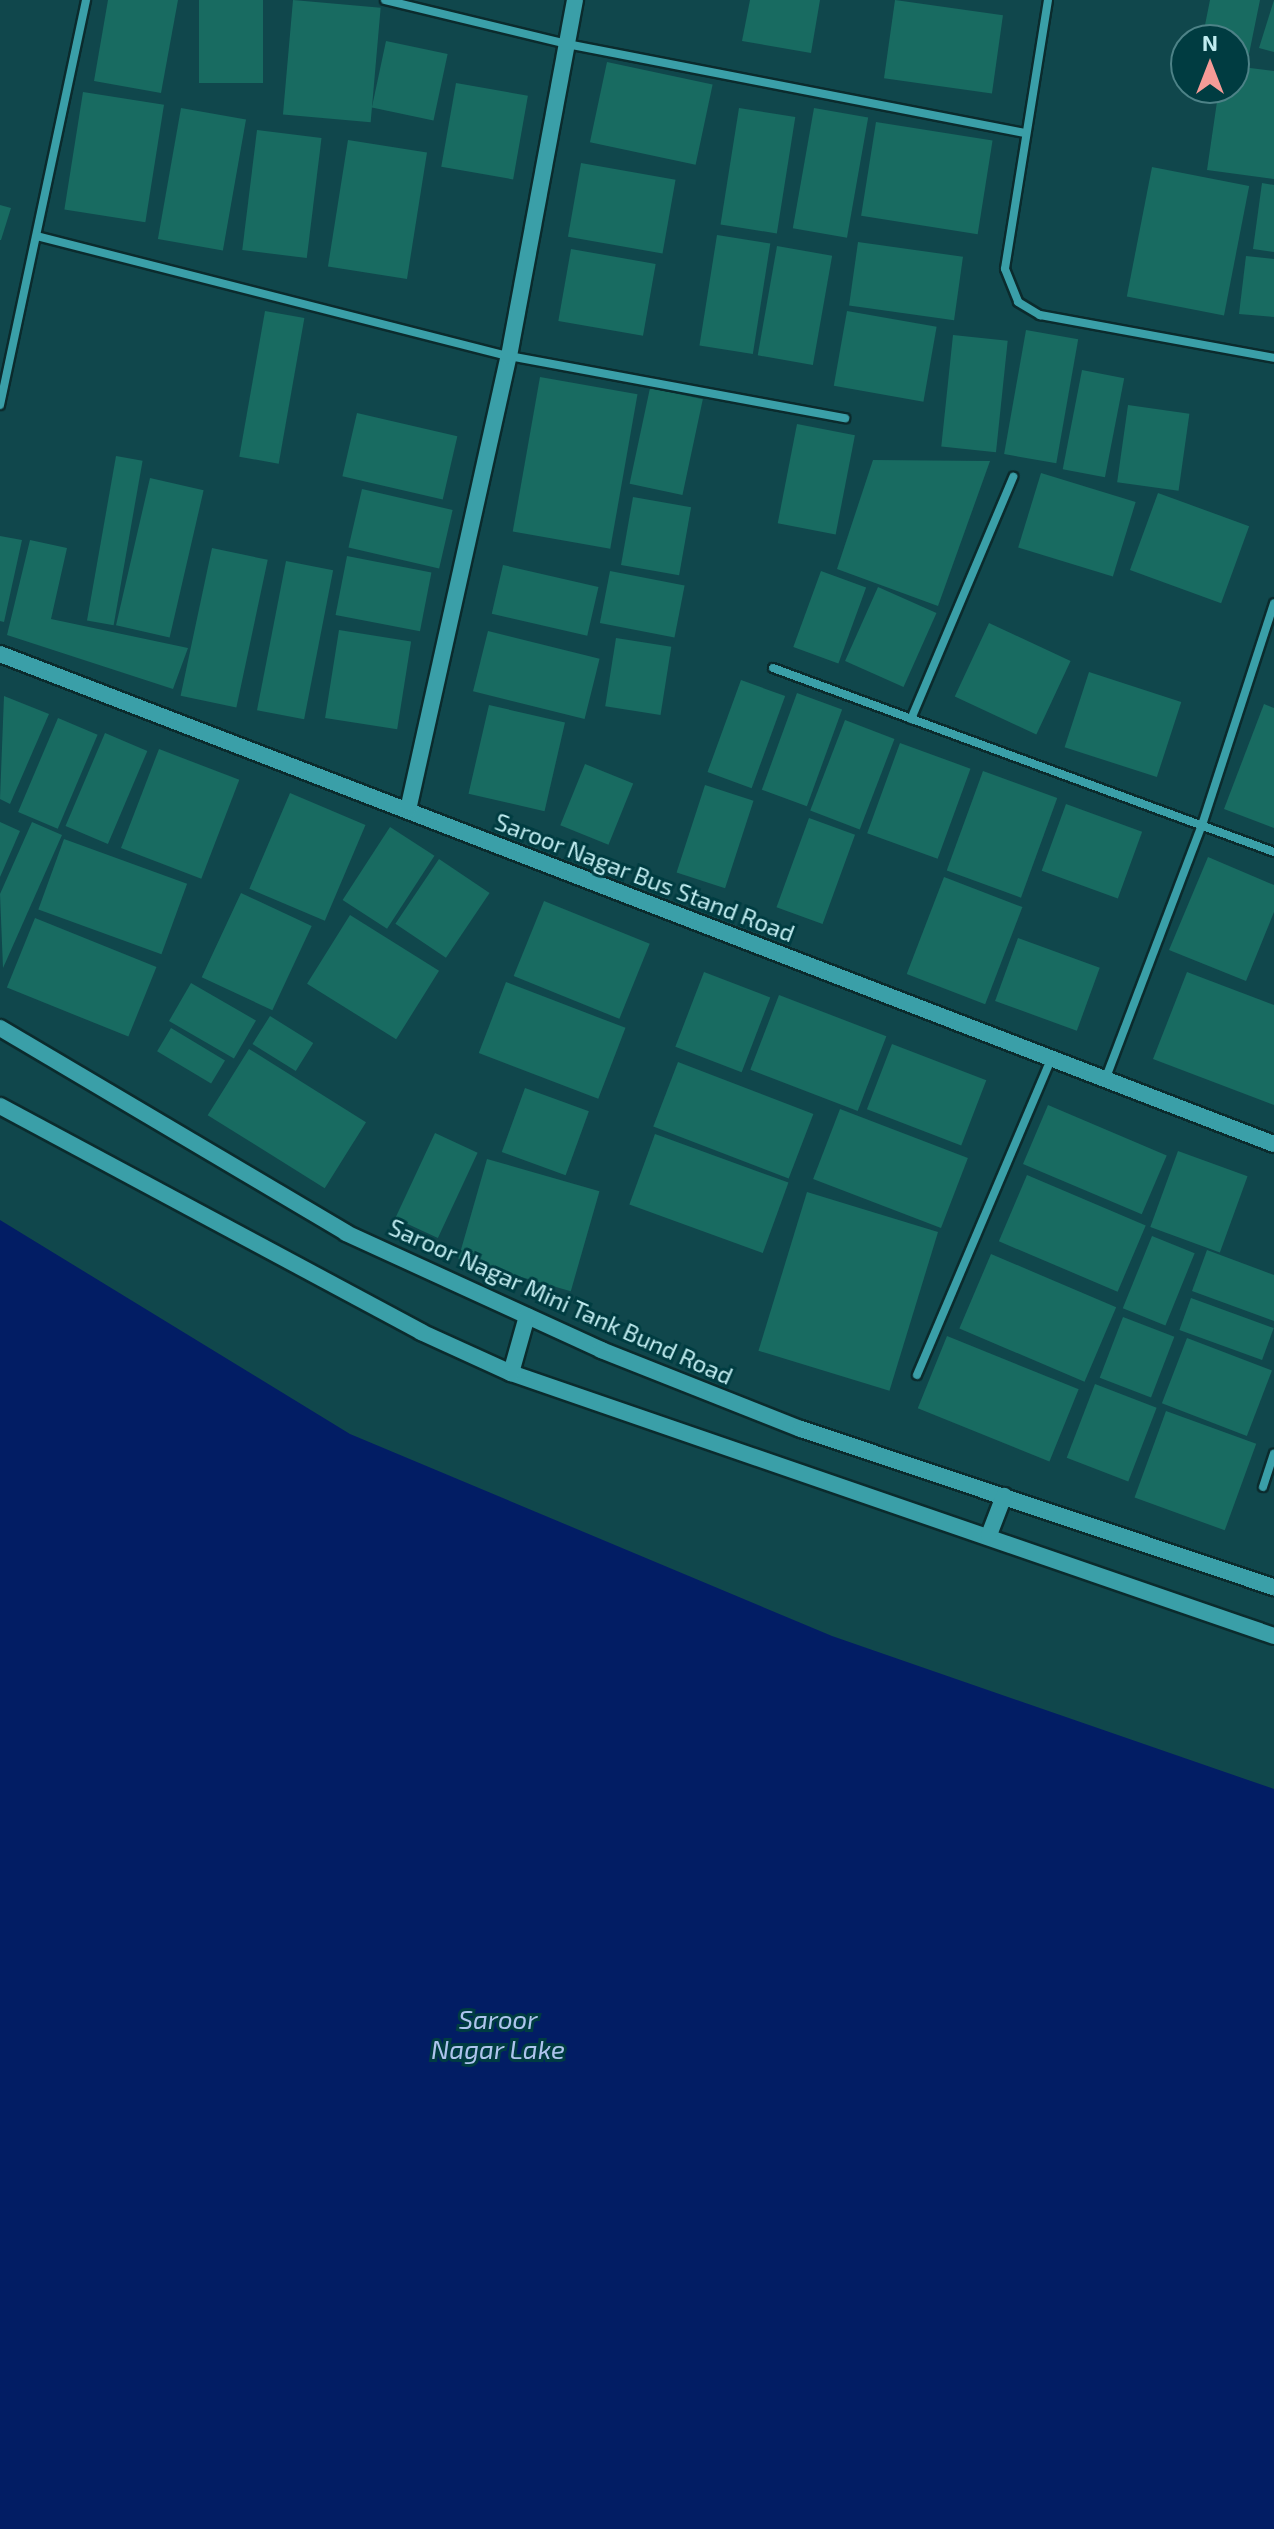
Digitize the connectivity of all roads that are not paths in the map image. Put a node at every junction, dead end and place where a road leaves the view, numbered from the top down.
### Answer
1 (86, 0) edge
2 (385, 0) edge
3 (575, 0) edge
4 (1048, 0) edge
5 (567, 44) junction
6 (1023, 133) junction
7 (37, 236) junction
8 (509, 356) junction
9 (1274, 358) edge
10 (0, 405) edge
11 (845, 418) dead end
12 (1013, 477) dead end
13 (1274, 603) edge
14 (0, 654) edge
15 (773, 668) dead end
16 (911, 719) junction
17 (408, 810) junction
18 (1202, 825) junction
19 (1274, 852) edge
20 (0, 1028) edge
21 (1050, 1061) junction
22 (1105, 1081) junction
23 (0, 1106) edge
24 (1274, 1144) edge
25 (527, 1316) junction
26 (511, 1373) junction
27 (917, 1375) dead end
28 (1274, 1454) edge
29 (1263, 1487) dead end
30 (1004, 1496) junction
31 (989, 1535) junction
32 (1274, 1587) edge
33 (1274, 1636) edge

1 - 7 street
2 - 5 street
3 - 5 main road
4 - 6 street
5 - 6 street
5 - 8 main road
6 - 9 street
7 - 8 street
7 - 10 street
8 - 11 street
8 - 17 main road
12 - 16 street
13 - 18 street
14 - 17 main road, Saroor Nagar Bus Stand Road
15 - 16 street
16 - 18 street
17 - 21 main road, Saroor Nagar Bus Stand Road
18 - 19 street
18 - 22 street
20 - 25 main road, Saroor Nagar Mini Tank Bund Road
21 - 22 main road, Saroor Nagar Bus Stand Road
21 - 27 street
22 - 24 main road, Saroor Nagar Bus Stand Road
23 - 26 main road
25 - 26 main road
25 - 30 main road, Saroor Nagar Mini Tank Bund Road
26 - 31 main road
28 - 29 street
30 - 31 main road
30 - 32 main road, Saroor Nagar Mini Tank Bund Road
31 - 33 main road

